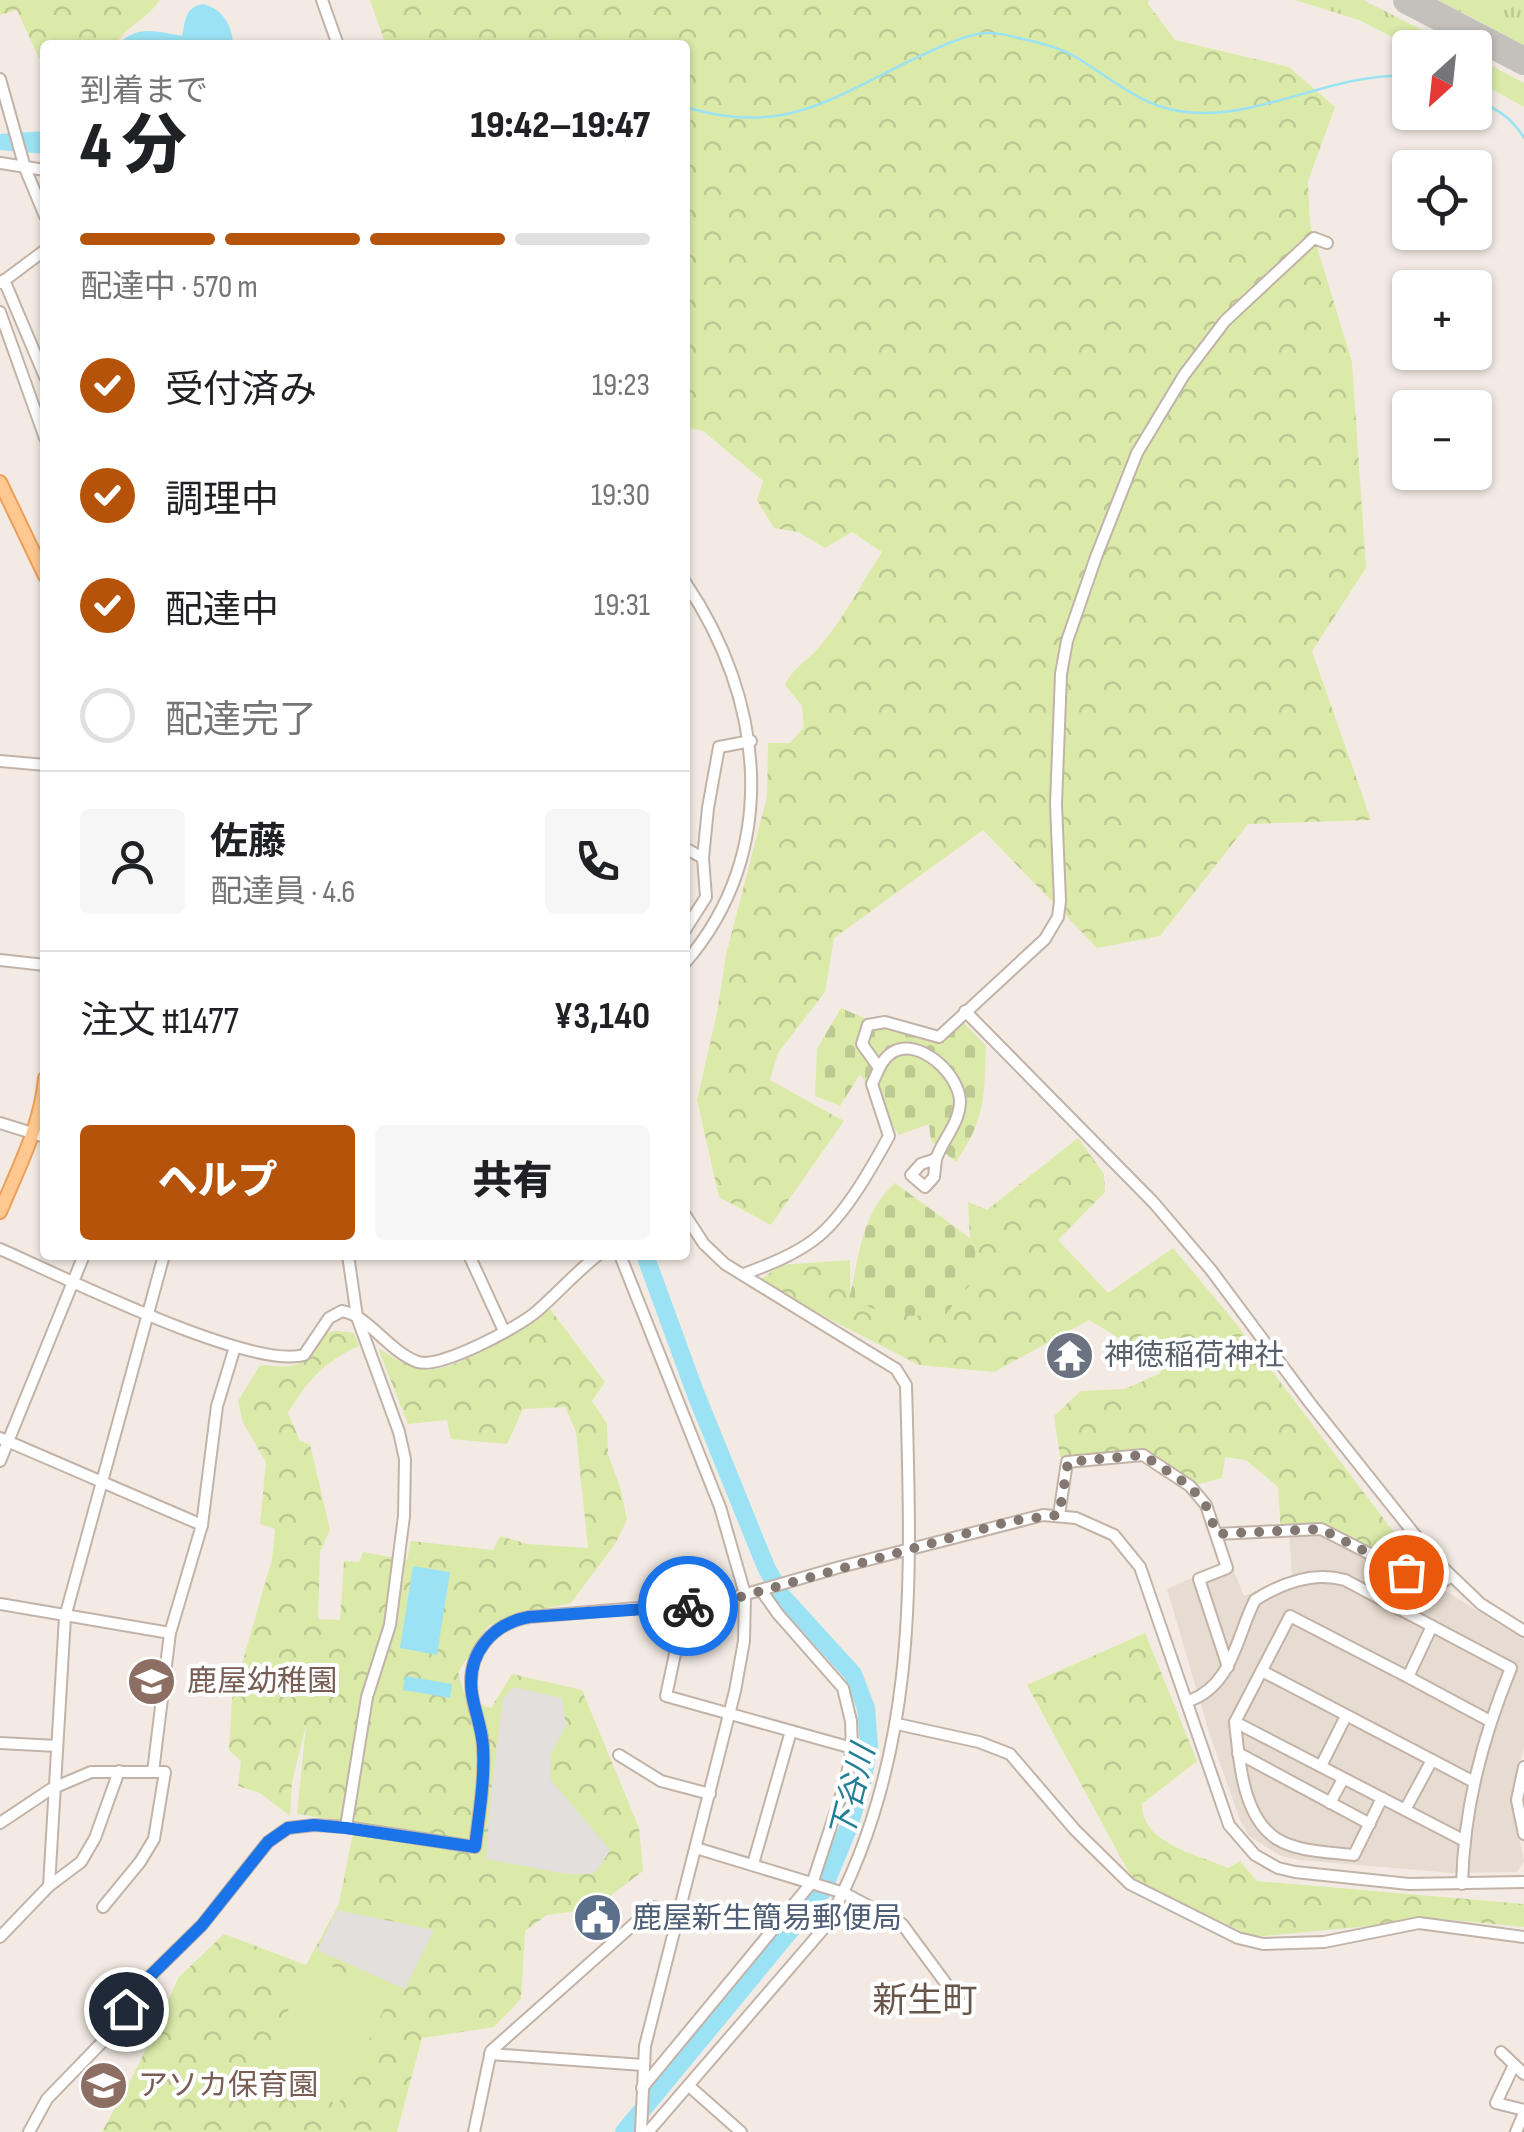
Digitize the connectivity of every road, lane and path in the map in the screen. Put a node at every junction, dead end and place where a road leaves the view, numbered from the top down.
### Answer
1 (322, 0) edge
2 (336, 40) edge
3 (0, 79) edge
4 (5, 121) edge
5 (0, 163) edge
6 (26, 168) junction
7 (40, 169) edge
8 (40, 203) edge
9 (1327, 243) dead end
10 (40, 254) edge
11 (2, 282) edge
12 (0, 312) edge
13 (40, 366) edge
14 (40, 424) edge
15 (0, 482) edge
16 (40, 566) edge
17 (690, 589) edge
18 (751, 741) junction
19 (0, 761) edge
20 (40, 765) edge
21 (690, 851) edge
22 (703, 858) junction
23 (690, 922) edge
24 (690, 957) edge
25 (0, 960) edge
26 (40, 964) edge
27 (965, 1011) junction
28 (879, 1068) junction
29 (0, 1124) edge
30 (39, 1135) edge
31 (936, 1159) dead end
32 (0, 1212) edge
33 (690, 1223) edge
34 (0, 1250) edge
35 (82, 1260) edge
36 (163, 1260) edge
37 (349, 1260) edge
38 (470, 1260) edge
39 (593, 1260) edge
40 (622, 1260) edge
41 (744, 1274) junction
42 (73, 1280) junction
43 (149, 1314) junction
44 (357, 1317) junction
45 (504, 1331) junction
46 (235, 1347) junction
47 (4, 1440) edge
48 (0, 1461) edge
49 (103, 1483) junction
50 (1059, 1515) junction
51 (202, 1525) junction
52 (1217, 1534) junction
53 (911, 1548) junction
54 (1450, 1577) junction
55 (763, 1590) junction
56 (745, 1594) junction
57 (0, 1604) edge
58 (685, 1606) junction
59 (65, 1617) junction
60 (1432, 1626) junction
61 (1524, 1632) edge
62 (170, 1633) junction
63 (1228, 1667) junction
64 (1262, 1670) junction
65 (1408, 1676) junction
66 (1189, 1701) junction
67 (729, 1714) junction
68 (1346, 1716) junction
69 (1490, 1721) junction
70 (1235, 1722) junction
71 (897, 1724) junction
72 (791, 1731) junction
73 (0, 1743) edge
74 (57, 1746) junction
75 (852, 1748) junction
76 (1238, 1753) junction
77 (619, 1756) dead end
78 (1432, 1760) junction
79 (1321, 1766) junction
80 (119, 1771) junction
81 (153, 1772) junction
82 (1523, 1773) edge
83 (1343, 1779) junction
84 (1474, 1782) junction
85 (55, 1787) junction
86 (710, 1794) junction
87 (1382, 1798) junction
88 (1330, 1804) junction
89 (1405, 1810) junction
90 (0, 1823) edge
91 (1370, 1824) junction
92 (346, 1828) junction
93 (1524, 1834) edge
94 (1463, 1840) junction
95 (696, 1848) junction
96 (753, 1864) junction
97 (813, 1882) junction
98 (1524, 1882) edge
99 (1462, 1884) junction
100 (49, 1886) junction
101 (844, 1893) junction
102 (103, 1907) dead end
103 (678, 1913) junction
104 (0, 1937) edge
105 (1524, 1937) edge
106 (966, 2012) dead end
107 (1501, 2052) dead end
108 (490, 2054) junction
109 (643, 2064) junction
110 (1514, 2065) junction
111 (1524, 2074) edge
112 (689, 2086) junction
113 (641, 2093) junction
114 (1524, 2112) edge
115 (29, 2132) edge
116 (474, 2132) edge
117 (644, 2132) edge
118 (741, 2132) edge
119 (1516, 2132) edge

1 - 2 street
3 - 4 street
4 - 6 street
5 - 6 street
6 - 7 street
6 - 8 street
9 - 27 street
10 - 11 street
11 - 13 street
12 - 14 street
15 - 16 main road
17 - 18 street
18 - 22 street
18 - 24 street
19 - 20 street
21 - 22 street
22 - 23 street
25 - 26 street
27 - 28 street
27 - 54 street
28 - 31 street
28 - 41 street
29 - 30 street
30 - 32 main road
33 - 41 street
34 - 42 street
35 - 42 street
36 - 43 street
37 - 44 street
38 - 45 street
39 - 45 street
40 - 56 street
41 - 53 street
42 - 43 street
42 - 47 street
43 - 46 street
43 - 49 street
44 - 45 street
44 - 46 street
44 - 92 street
46 - 51 street
47 - 48 street
47 - 49 street
49 - 51 street
49 - 59 street
50 - 52 street
50 - 53 street
50 - 66 street
51 - 62 street
52 - 54 street
52 - 63 street
53 - 55 street
53 - 71 street
54 - 61 street
55 - 56 street
55 - 75 street
56 - 58 street
56 - 67 street
57 - 59 street
58 - 67 street
58 - 92 street
59 - 62 street
59 - 74 street
60 - 63 street
60 - 65 street
60 - 69 street
62 - 81 street
63 - 66 street
64 - 65 street
64 - 68 street
64 - 70 street
65 - 69 street
66 - 99 street
67 - 72 street
67 - 86 street
68 - 78 street
68 - 79 street
69 - 84 street
70 - 76 street
70 - 79 street
71 - 101 street
71 - 105 street
72 - 75 street
72 - 96 street
73 - 74 street
74 - 85 street
75 - 97 street
76 - 88 street
76 - 91 street
77 - 86 street
78 - 84 street
78 - 89 street
79 - 83 street
80 - 81 street
80 - 85 street
80 - 100 street
81 - 102 street
82 - 93 street
83 - 87 street
83 - 88 street
84 - 94 street
85 - 90 street
85 - 100 street
86 - 95 street
87 - 89 street
87 - 91 street
88 - 91 street
89 - 94 street
92 - 115 street
94 - 99 street
95 - 96 street
95 - 103 street
96 - 97 street
97 - 101 street
97 - 113 street
98 - 99 street
100 - 104 street
101 - 106 street
101 - 112 street
103 - 108 street
103 - 109 street
107 - 110 street
108 - 109 street
108 - 116 street
109 - 113 street
110 - 111 street
110 - 114 street
112 - 117 street
112 - 118 street
113 - 117 street
114 - 119 street

